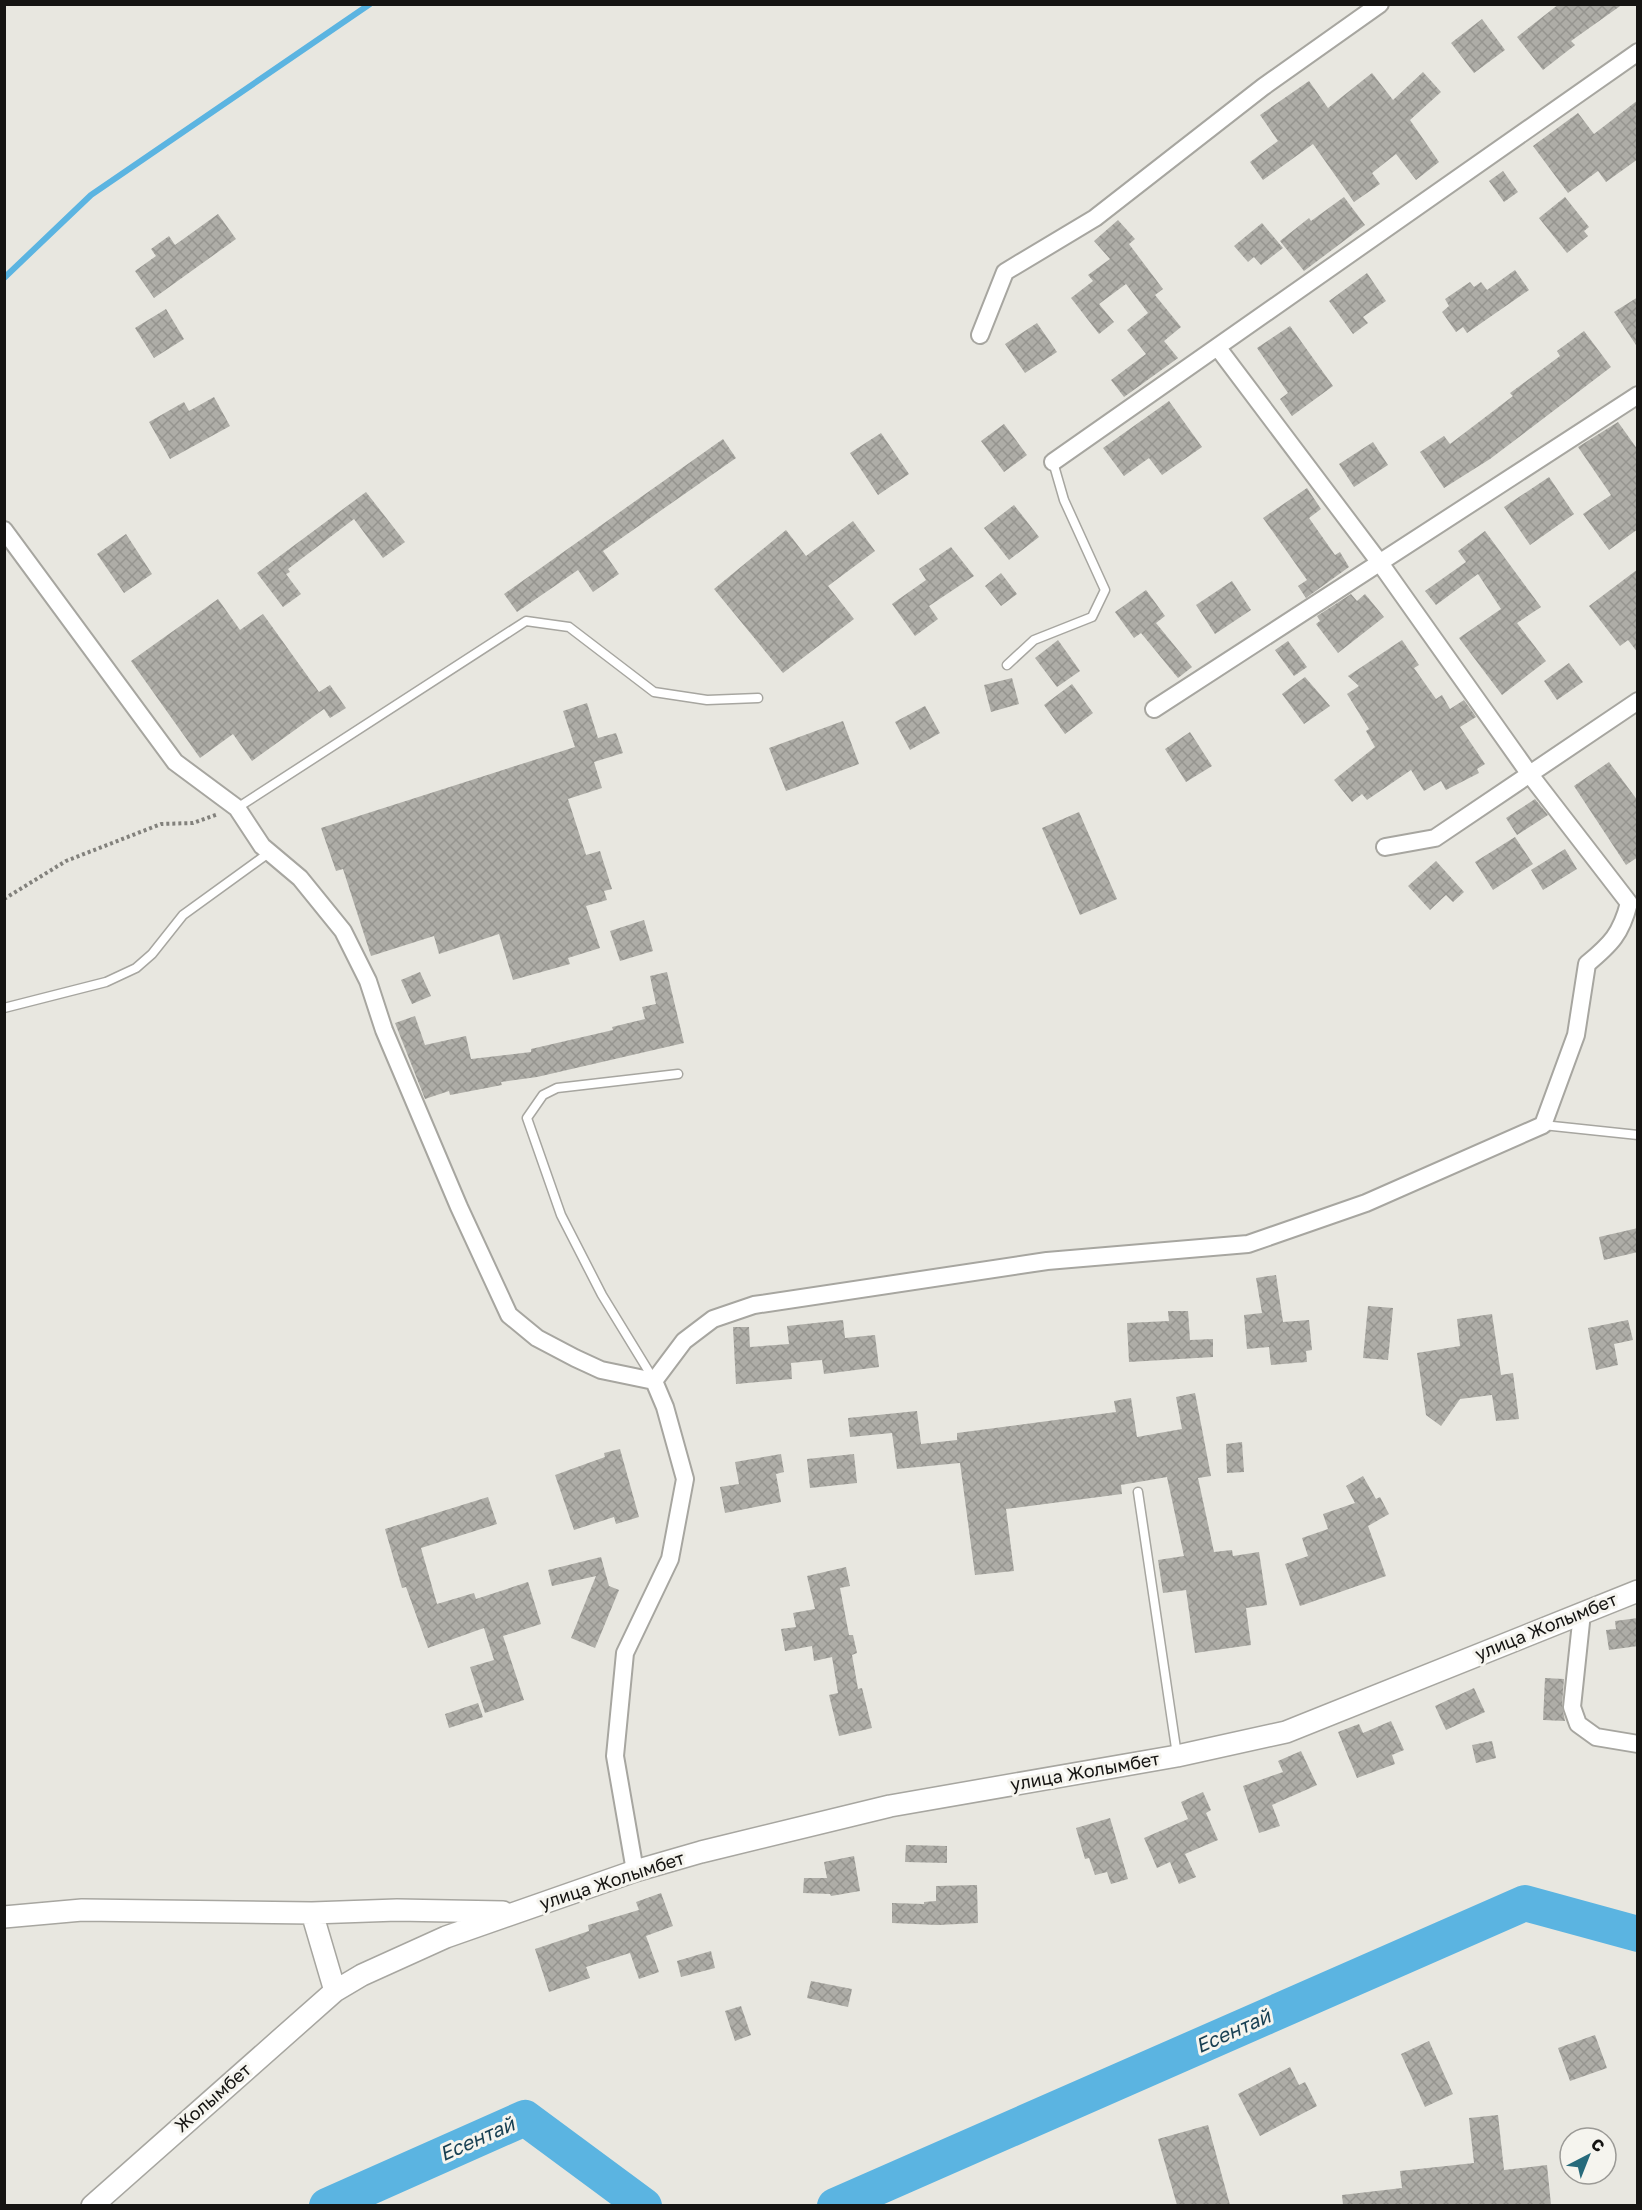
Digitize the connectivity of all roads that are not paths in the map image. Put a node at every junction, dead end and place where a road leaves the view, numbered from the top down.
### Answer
1 (1380, 4) edge
2 (1638, 52) edge
3 (980, 335) dead end
4 (1218, 348) junction
5 (1638, 395) edge
6 (1053, 462) joint
7 (4, 530) edge
8 (1380, 563) junction
9 (1007, 665) dead end
10 (758, 698) dead end
11 (1638, 701) edge
12 (1154, 709) dead end
13 (1531, 776) junction
14 (237, 808) junction
15 (1385, 847) dead end
16 (270, 852) junction
17 (1630, 925) edge
18 (4, 1008) edge
19 (678, 1074) dead end
20 (1543, 1125) junction
21 (1638, 1135) edge
22 (654, 1381) junction
23 (1138, 1492) dead end
24 (1638, 1591) edge
25 (1582, 1613) junction
26 (1638, 1744) edge
27 (1177, 1756) junction
28 (635, 1871) junction
29 (518, 1912) junction
30 (312, 1913) junction
31 (4, 1917) edge
32 (334, 1991) junction
33 (92, 2205) edge

1 - 3 street
2 - 4 street
4 - 6 street
4 - 8 street
5 - 8 street
6 - 9 lane
7 - 14 street
8 - 12 street
8 - 13 street
10 - 14 lane
11 - 13 street
13 - 15 street
13 - 17 street
14 - 16 street
16 - 18 lane
16 - 22 street
17 - 20 street
19 - 22 lane
20 - 21 lane
20 - 22 street
22 - 28 street
23 - 27 lane
24 - 25 street, улица Жолымбет
25 - 26 street
25 - 27 street, улица Жолымбет
27 - 28 street, улица Жолымбет
28 - 29 street, улица Жолымбет
29 - 30 street
29 - 32 street, улица Жолымбет
30 - 31 street
30 - 32 street
32 - 33 street, Жолымбет

